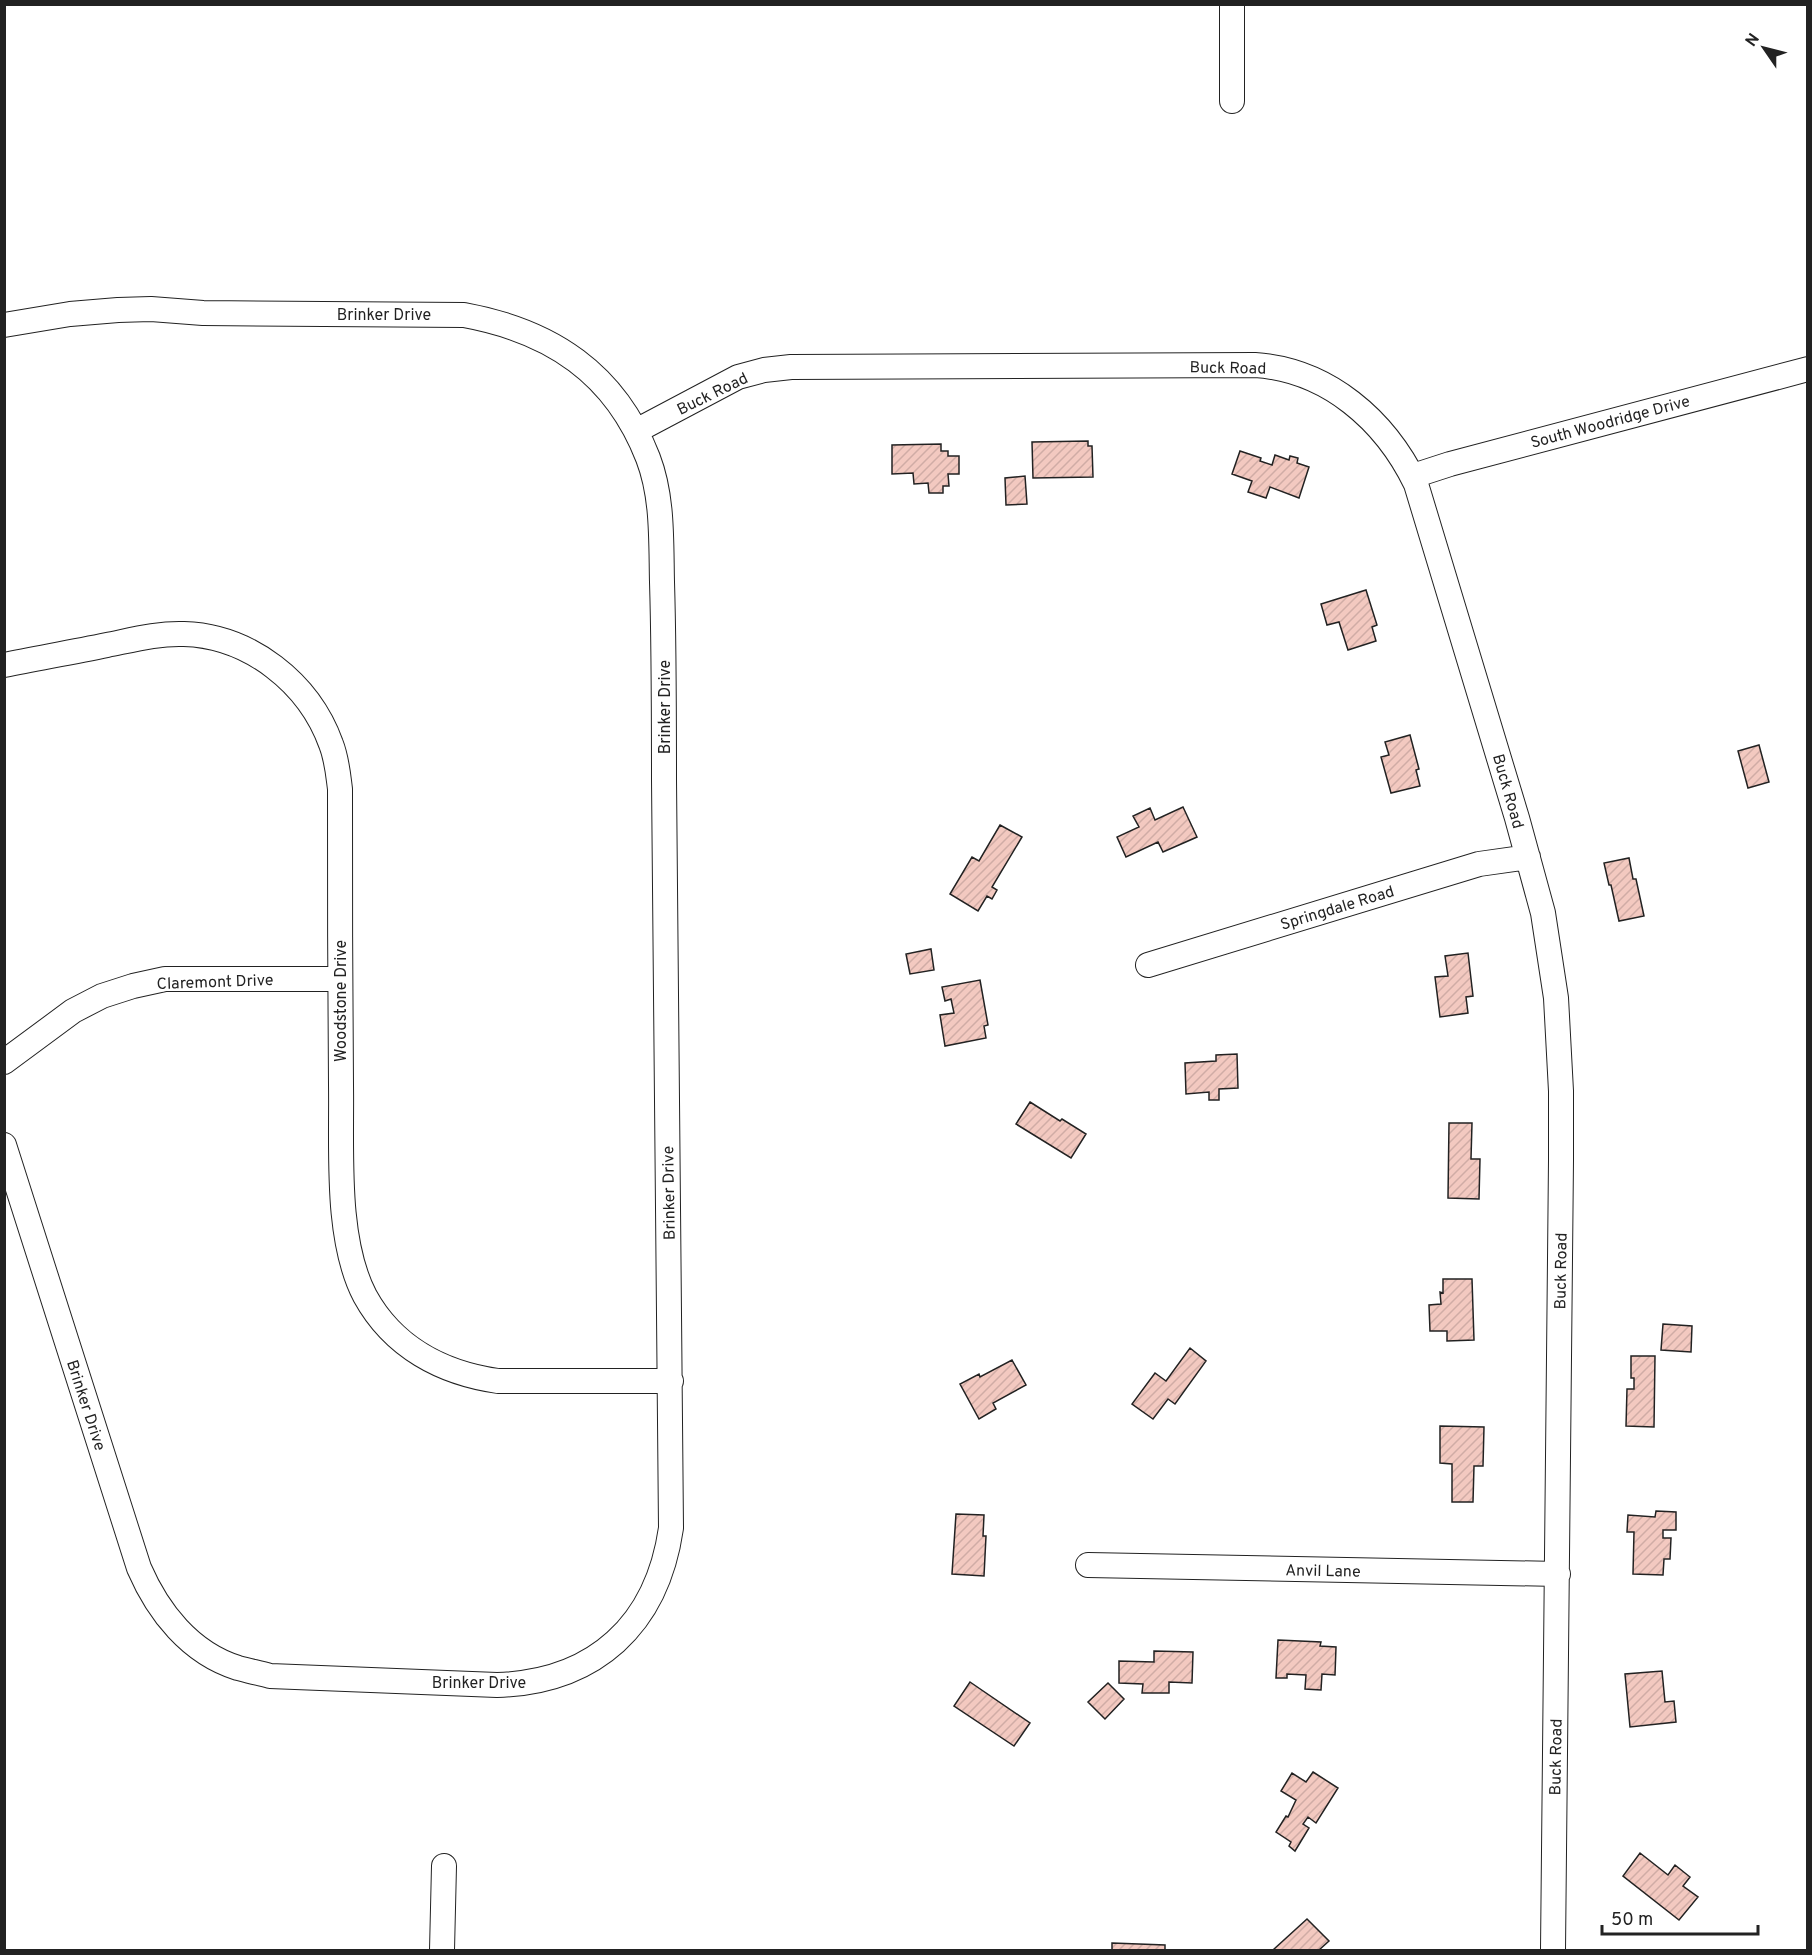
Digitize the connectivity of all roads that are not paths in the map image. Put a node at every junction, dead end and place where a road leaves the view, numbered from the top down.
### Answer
1 (1232, 4) edge
2 (1232, 101) dead end
3 (4, 325) edge
4 (1808, 369) edge
5 (636, 431) junction
6 (1413, 476) junction
7 (4, 665) edge
8 (1528, 857) junction
9 (1148, 965) dead end
10 (340, 979) junction
11 (4, 1062) edge
12 (4, 1145) edge
13 (671, 1381) junction
14 (1089, 1565) dead end
15 (1558, 1574) junction
16 (444, 1866) dead end
17 (442, 1950) edge
18 (1553, 1950) edge

1 - 2 street
3 - 5 street, Brinker Drive
4 - 6 street, South Woodridge Drive
5 - 6 street, Buck Road
5 - 13 street, Brinker Drive
6 - 8 street, Buck Road
7 - 10 street, Woodstone Drive
8 - 9 street, Springdale Road
8 - 15 street, Buck Road
10 - 11 street, Claremont Drive
10 - 13 street, Woodstone Drive
12 - 13 street, Brinker Drive
14 - 15 street, Anvil Lane
15 - 18 street, Buck Road
16 - 17 street

